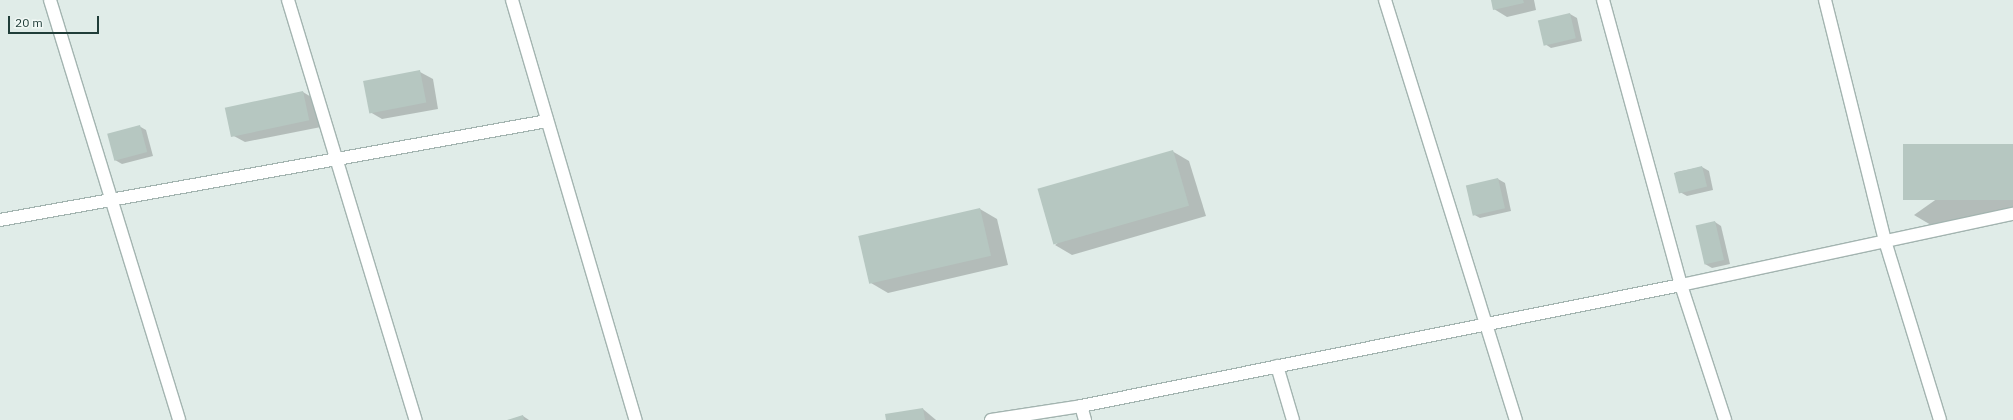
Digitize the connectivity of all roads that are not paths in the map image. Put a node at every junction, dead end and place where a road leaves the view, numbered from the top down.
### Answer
1 (50, 0) edge
2 (288, 0) edge
3 (512, 0) edge
4 (1385, 0) edge
5 (1603, 0) edge
6 (1825, 0) edge
7 (547, 121) junction
8 (336, 159) junction
9 (111, 200) junction
10 (2013, 214) edge
11 (0, 220) edge
12 (1885, 241) junction
13 (1682, 285) junction
14 (1487, 322) junction
15 (1277, 366) junction
16 (1081, 406) junction
17 (179, 420) edge
18 (416, 420) edge
19 (636, 420) edge
20 (991, 420) edge
21 (1085, 420) edge
22 (1293, 420) edge
23 (1516, 420) edge
24 (1725, 420) edge
25 (1940, 420) edge

1 - 9 street
2 - 8 street
3 - 7 street
4 - 14 street
5 - 13 street
6 - 12 street
7 - 8 street
7 - 19 street
8 - 9 street
8 - 18 street
9 - 11 street
9 - 17 street
10 - 12 street
12 - 13 street
12 - 25 street
13 - 14 street
13 - 24 street
14 - 15 street
14 - 23 street
15 - 16 street
15 - 22 street
16 - 20 street
16 - 21 street

